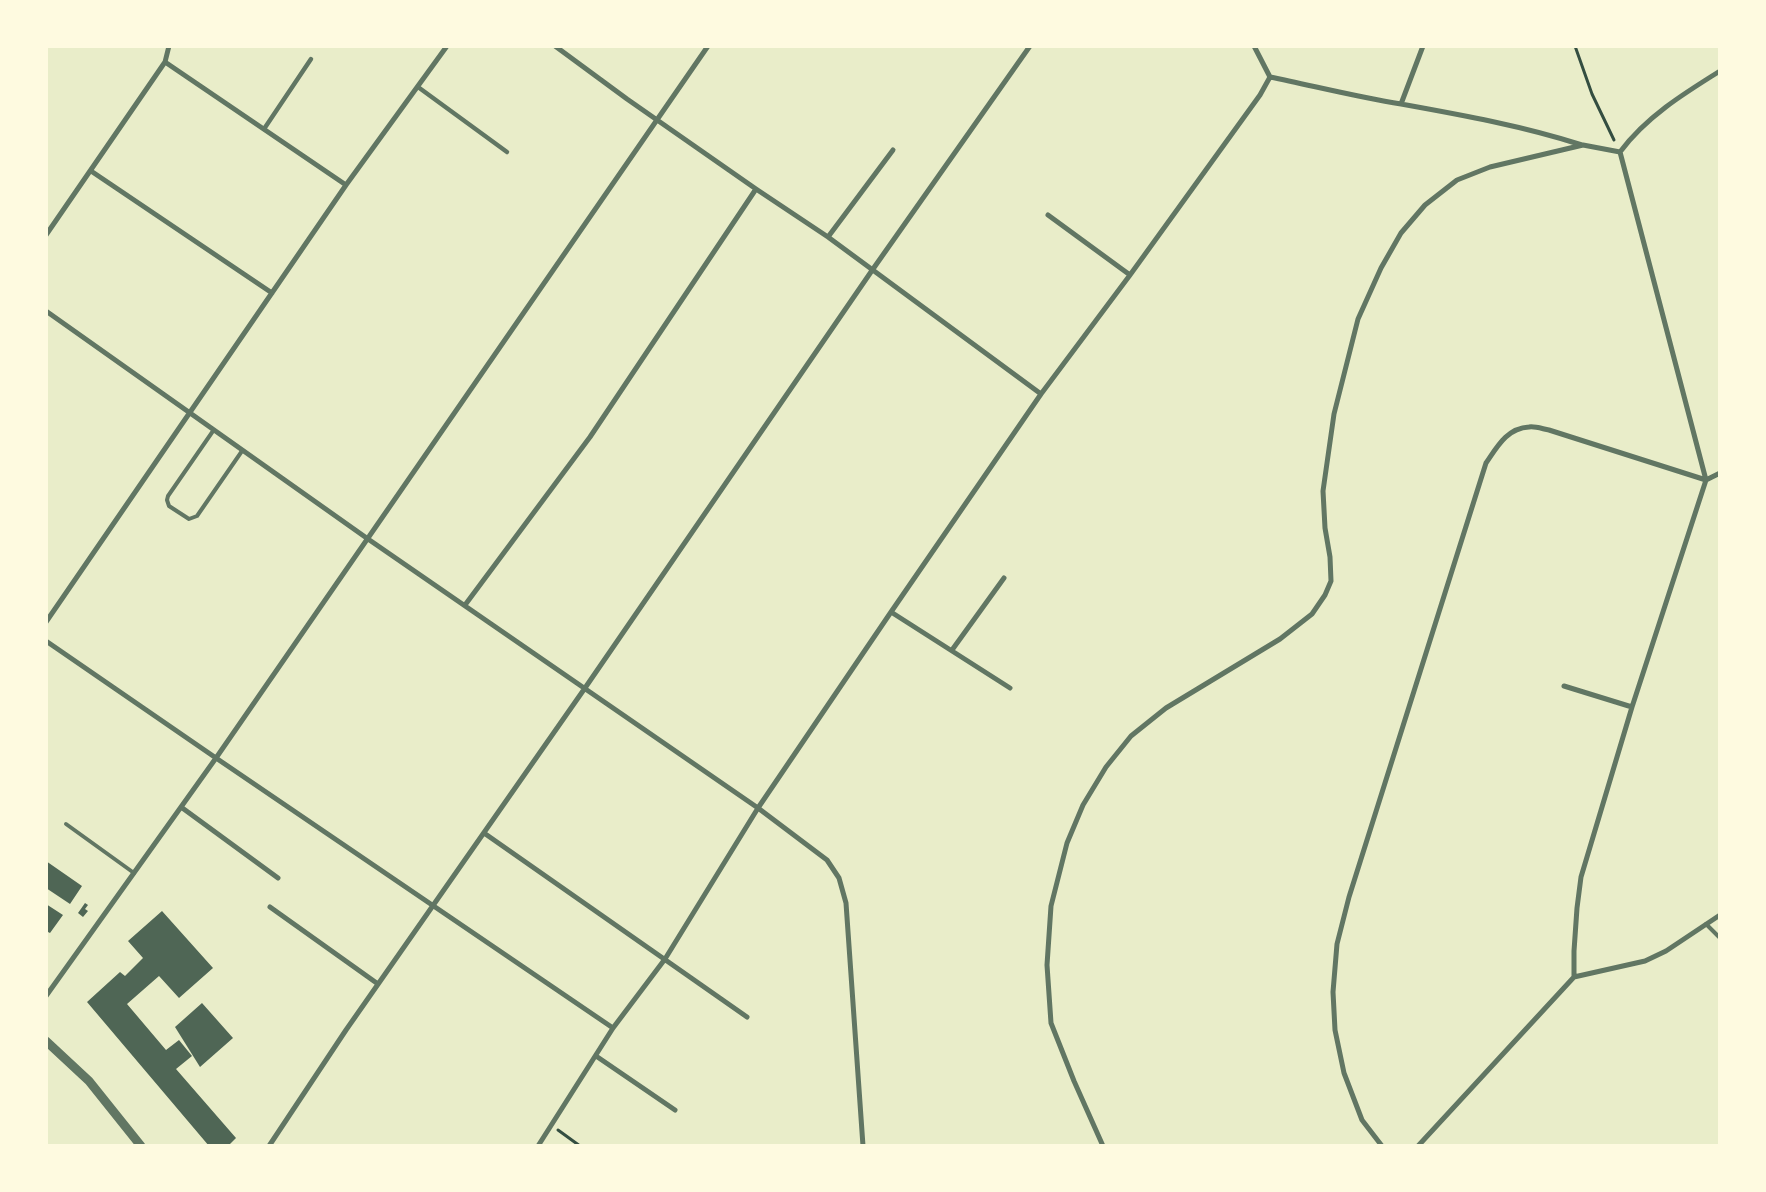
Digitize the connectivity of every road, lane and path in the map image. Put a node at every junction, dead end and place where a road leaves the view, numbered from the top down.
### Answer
1 (169, 46) edge
2 (447, 46) edge
3 (555, 46) edge
4 (708, 46) edge
5 (1030, 46) edge
6 (1254, 46) edge
7 (1423, 46) edge
8 (1574, 46) edge
9 (311, 59) dead end
10 (165, 62) junction
11 (1720, 71) edge
12 (1270, 78) junction
13 (418, 87) junction
14 (1401, 104) junction
15 (657, 120) junction
16 (264, 129) junction
17 (1583, 145) junction
18 (893, 150) dead end
19 (507, 152) dead end
20 (1620, 152) junction
21 (91, 171) junction
22 (346, 185) junction
23 (756, 189) junction
24 (1048, 215) dead end
25 (46, 235) edge
26 (828, 237) junction
27 (873, 269) junction
28 (1130, 275) junction
29 (272, 293) junction
30 (46, 311) edge
31 (1041, 394) junction
32 (190, 415) junction
33 (213, 431) junction
34 (242, 451) junction
35 (1720, 473) edge
36 (1706, 480) junction
37 (368, 539) junction
38 (1004, 578) dead end
39 (465, 606) junction
40 (891, 612) junction
41 (46, 622) edge
42 (46, 641) edge
43 (952, 650) junction
44 (1564, 686) dead end
45 (585, 688) junction
46 (1010, 688) dead end
47 (1632, 707) junction
48 (216, 758) junction
49 (181, 806) junction
50 (758, 808) junction
51 (66, 824) dead end
52 (484, 833) junction
53 (134, 873) junction
54 (278, 878) dead end
55 (434, 905) junction
56 (270, 907) dead end
57 (1720, 915) edge
58 (1706, 924) junction
59 (1720, 938) edge
60 (664, 959) junction
61 (1574, 977) junction
62 (378, 984) junction
63 (46, 996) edge
64 (747, 1017) dead end
65 (613, 1028) junction
66 (46, 1040) edge
67 (596, 1056) junction
68 (675, 1110) dead end
69 (551, 1126) junction
70 (141, 1146) edge
71 (269, 1146) edge
72 (538, 1146) edge
73 (580, 1146) edge
74 (863, 1146) edge
75 (1103, 1146) edge
76 (1382, 1146) edge
77 (1418, 1146) edge

1 - 10 street
2 - 13 street
3 - 15 street
4 - 15 street
5 - 27 street
6 - 12 street
7 - 14 street
8 - 20 path
9 - 16 street
10 - 16 street
10 - 21 street
11 - 20 street
12 - 14 street
12 - 28 street
13 - 19 street
13 - 22 street
14 - 17 street
15 - 23 street
15 - 37 street
16 - 22 street
17 - 20 street
17 - 75 street
18 - 26 street
20 - 36 street
21 - 25 street
21 - 29 street
22 - 29 street
23 - 26 street
23 - 39 street
24 - 28 street
26 - 27 street
27 - 31 street
27 - 45 street
28 - 31 street
29 - 32 street
30 - 32 street
31 - 40 street
32 - 33 street
32 - 41 street
33 - 34 street
33 - 34 lane
34 - 37 street
35 - 36 street
36 - 47 street
36 - 76 street
37 - 39 street
37 - 48 street
38 - 43 street
39 - 45 street
40 - 43 street
40 - 50 street
42 - 48 street
43 - 46 street
44 - 47 street
45 - 50 street
45 - 52 street
47 - 61 street
48 - 49 street
48 - 55 street
49 - 53 street
49 - 54 street
50 - 60 street
50 - 74 street
51 - 53 lane
52 - 55 street
52 - 60 street
53 - 63 street
55 - 62 street
55 - 65 street
56 - 62 street
57 - 58 street
58 - 59 lane
58 - 61 street
60 - 64 street
60 - 65 street
61 - 77 street
62 - 71 street
65 - 67 street
66 - 70 street
67 - 68 street
67 - 69 street
69 - 72 street
69 - 73 path

